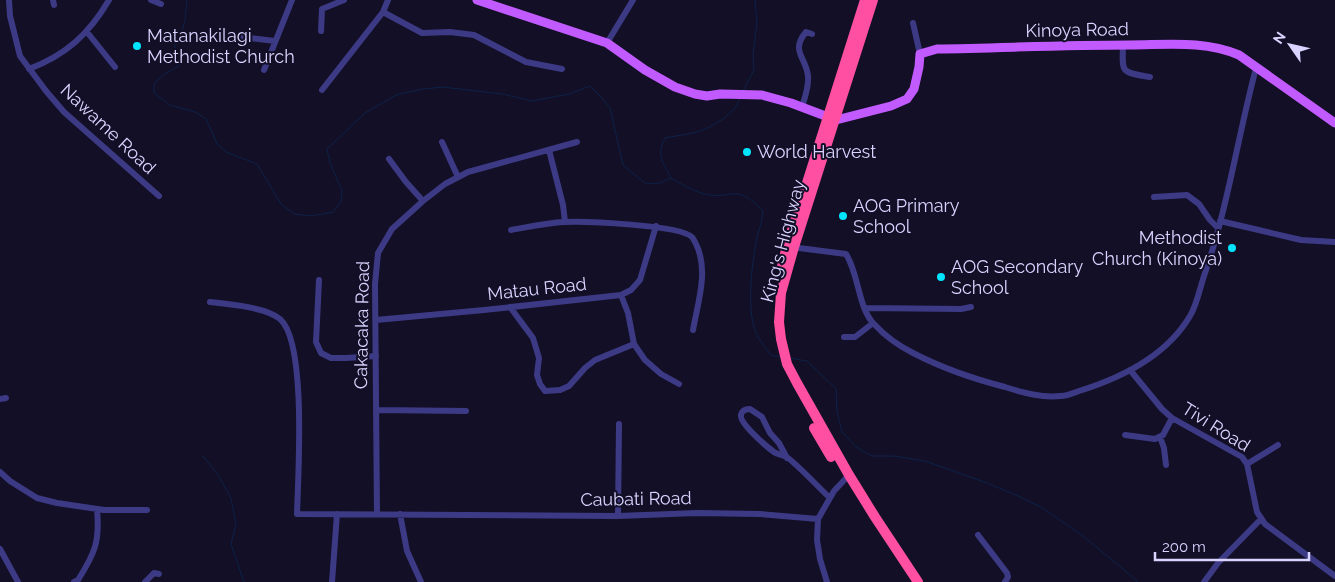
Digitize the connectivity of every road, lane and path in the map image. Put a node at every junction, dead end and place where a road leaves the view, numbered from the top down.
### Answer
1 (9, 0) edge
2 (109, 0) edge
3 (151, 0) edge
4 (292, 0) edge
5 (344, 0) edge
6 (388, 0) edge
7 (477, 0) edge
8 (633, 0) edge
9 (864, 0) edge
10 (874, 0) edge
11 (161, 4) dead end
12 (383, 12) junction
13 (913, 24) dead end
14 (322, 30) dead end
15 (87, 32) junction
16 (812, 34) dead end
17 (240, 37) dead end
18 (276, 41) junction
19 (607, 43) junction
20 (1123, 45) junction
21 (920, 54) junction
22 (115, 67) dead end
23 (1256, 68) junction
24 (29, 69) junction
25 (562, 69) dead end
26 (264, 70) dead end
27 (1150, 77) dead end
28 (322, 90) dead end
29 (802, 107) junction
30 (832, 118) junction
31 (1335, 123) edge
32 (442, 142) dead end
33 (577, 142) dead end
34 (549, 150) junction
35 (389, 159) dead end
36 (458, 177) junction
37 (159, 196) dead end
38 (1154, 197) dead end
39 (423, 200) junction
40 (1220, 220) junction
41 (565, 222) junction
42 (656, 226) junction
43 (1218, 228) junction
44 (511, 230) dead end
45 (1335, 242) edge
46 (790, 246) junction
47 (319, 280) dead end
48 (621, 295) junction
49 (210, 302) dead end
50 (510, 307) junction
51 (971, 307) dead end
52 (865, 308) junction
53 (376, 320) junction
54 (873, 323) junction
55 (693, 330) dead end
56 (844, 337) dead end
57 (634, 344) junction
58 (376, 356) junction
59 (1130, 370) junction
60 (678, 384) dead end
61 (377, 410) junction
62 (466, 412) dead end
63 (1172, 418) junction
64 (619, 424) dead end
65 (1125, 435) dead end
66 (1160, 437) junction
67 (1278, 445) dead end
68 (787, 458) junction
69 (1248, 464) junction
70 (1166, 465) dead end
71 (0, 472) edge
72 (847, 477) junction
73 (830, 498) junction
74 (97, 509) junction
75 (147, 510) dead end
76 (337, 514) junction
77 (377, 514) junction
78 (400, 514) junction
79 (618, 516) junction
80 (1261, 518) junction
81 (818, 519) junction
82 (978, 535) dead end
83 (0, 549) edge
84 (159, 574) dead end
85 (1335, 576) edge
86 (77, 581) edge
87 (18, 582) edge
88 (145, 582) edge
89 (332, 582) edge
90 (421, 582) edge
91 (827, 582) edge
92 (911, 582) edge
93 (918, 582) edge
94 (1006, 582) edge
95 (1204, 582) edge

1 - 24 street, Nawame Road
2 - 15 street
3 - 11 street
4 - 18 street
5 - 14 street
6 - 12 street
7 - 19 main road
8 - 19 street
9 - 30 highway, King's Highway
10 - 30 highway, King's Highway
12 - 25 street
12 - 28 street
13 - 21 street
15 - 22 street
15 - 24 street
16 - 29 street
17 - 18 street
18 - 26 street
19 - 29 main road
20 - 21 main road, Kinoya Road
20 - 23 main road, Kinoya Road
20 - 27 street
21 - 30 main road
23 - 31 main road, Kinoya Road
23 - 40 street
24 - 37 street, Nawame Road
29 - 30 main road
30 - 46 highway, King's Highway
32 - 36 street
33 - 34 street, Cakacaka Road
34 - 36 street, Cakacaka Road
34 - 41 street
35 - 39 street
36 - 39 street, Cakacaka Road
38 - 43 street
39 - 53 street, Cakacaka Road
40 - 43 street
40 - 45 street
41 - 42 street
41 - 44 street
42 - 48 street
42 - 55 street
43 - 59 street
46 - 52 street
46 - 72 highway, King's Highway
47 - 58 street
48 - 50 street, Matau Road
48 - 57 street
49 - 76 street, Caubati Road
50 - 53 street, Matau Road
50 - 57 street
51 - 52 street
52 - 54 street
53 - 58 street, Cakacaka Road
54 - 56 street
54 - 59 street
57 - 60 street
58 - 61 street, Cakacaka Road
59 - 63 street, Tivi Road
61 - 62 street
61 - 77 street, Cakacaka Road
63 - 66 street
63 - 69 street, Tivi Road
64 - 79 street
65 - 66 street
66 - 70 street
67 - 69 street
68 - 68 street
68 - 73 street
69 - 80 street, Tivi Road
71 - 74 street
72 - 73 street
72 - 92 highway, King's Highway
72 - 93 highway, King's Highway
73 - 81 street
74 - 75 street
74 - 86 street
76 - 77 street, Caubati Road
76 - 89 street
77 - 78 street, Caubati Road
78 - 79 street, Caubati Road
78 - 90 street
79 - 81 street, Caubati Road
80 - 85 street, Tivi Road
80 - 95 street
81 - 91 street
82 - 94 street
83 - 87 street
84 - 88 street

